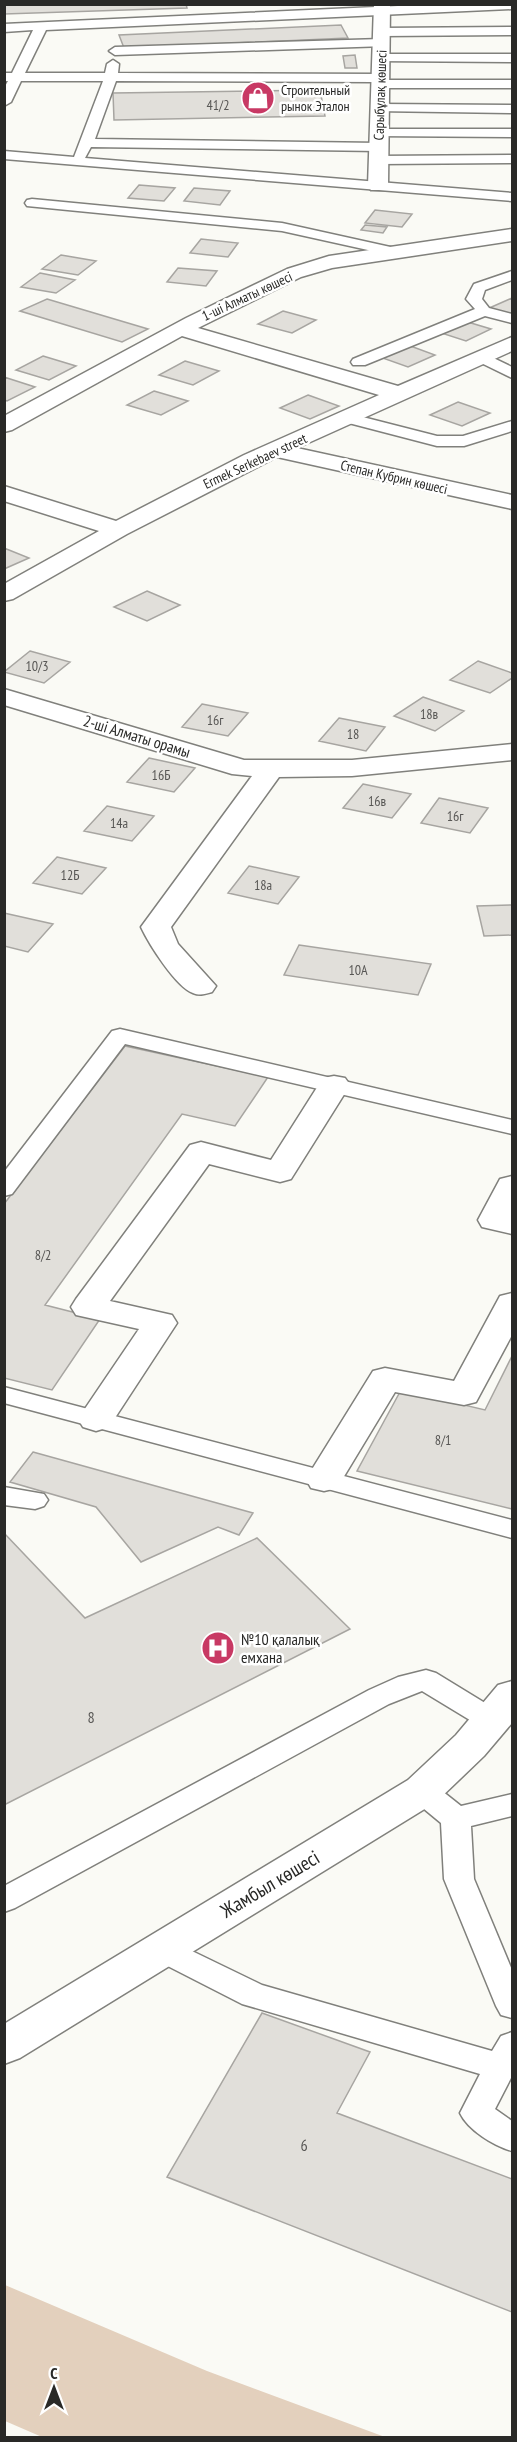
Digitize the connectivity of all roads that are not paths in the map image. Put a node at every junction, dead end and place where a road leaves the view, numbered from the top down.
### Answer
1 (513, 5) edge
2 (213, 6) edge
3 (383, 7) edge
4 (4, 20) edge
5 (41, 27) junction
6 (4, 28) edge
7 (513, 31) edge
8 (117, 37) junction
9 (382, 44) junction
10 (513, 58) edge
11 (11, 78) edge
12 (110, 79) junction
13 (380, 81) junction
14 (513, 84) edge
15 (4, 102) edge
16 (380, 108) junction
17 (513, 109) edge
18 (513, 133) edge
19 (86, 143) junction
20 (379, 147) junction
21 (4, 154) edge
22 (513, 159) edge
23 (76, 160) junction
24 (378, 186) junction
25 (513, 197) edge
26 (32, 203) dead end
27 (513, 235) edge
28 (395, 252) junction
29 (513, 275) edge
30 (484, 311) junction
31 (513, 319) edge
32 (180, 329) junction
33 (513, 343) edge
34 (481, 357) junction
35 (359, 362) dead end
36 (513, 373) edge
37 (401, 394) junction
38 (347, 418) junction
39 (4, 425) edge
40 (513, 426) edge
41 (275, 450) junction
42 (4, 493) edge
43 (513, 502) edge
44 (119, 529) junction
45 (4, 594) edge
46 (4, 697) edge
47 (513, 752) edge
48 (271, 769) junction
49 (201, 986) dead end
50 (334, 1086) junction
51 (513, 1127) edge
52 (513, 1186) edge
53 (4, 1189) edge
54 (513, 1224) edge
55 (513, 1304) edge
56 (4, 1395) edge
57 (96, 1419) junction
58 (324, 1479) junction
59 (4, 1496) edge
60 (35, 1500) dead end
61 (513, 1529) edge
62 (503, 1708) edge
63 (422, 1791) junction
64 (513, 1805) edge
65 (456, 1818) junction
66 (4, 1899) edge
67 (163, 1949) junction
68 (513, 2006) edge
69 (4, 2046) edge
70 (507, 2056) edge
71 (513, 2138) edge

1 - 3 lane
2 - 4 lane
3 - 8 lane
3 - 9 street, Сарыбұлақ көшесі
5 - 6 lane
5 - 8 lane
5 - 11 lane
7 - 9 lane
8 - 9 lane
8 - 12 lane
9 - 10 lane
9 - 13 street, Сарыбұлақ көшесі
11 - 12 lane
11 - 15 lane
12 - 13 lane
12 - 19 lane
13 - 14 lane
13 - 16 street, Сарыбұлақ көшесі
16 - 17 lane
16 - 20 street, Сарыбұлақ көшесі
18 - 20 lane
19 - 20 lane
19 - 23 lane
20 - 22 lane
20 - 24 street, Сарыбұлақ көшесі
21 - 23 lane
23 - 24 lane
24 - 25 lane
26 - 28 lane
27 - 28 street, 1-ші Алматы көшесі
28 - 32 street, 1-ші Алматы көшесі
29 - 30 lane
30 - 31 lane
30 - 35 lane
32 - 37 street
32 - 39 street, 1-ші Алматы көшесі
33 - 34 street, Ermek Serkebaev street
34 - 36 lane
34 - 37 street, Ermek Serkebaev street
37 - 38 street, Ermek Serkebaev street
38 - 40 lane
38 - 41 street, Ermek Serkebaev street
41 - 43 street, Степан Кубрин көшесі
41 - 44 street, Ermek Serkebaev street
42 - 44 street
44 - 45 street, Ermek Serkebaev street
46 - 48 street, 2-ші Алматы орамы
47 - 48 street, 2-ші Алматы орамы
48 - 49 street
50 - 51 lane
50 - 53 lane
50 - 57 street
52 - 54 street
55 - 58 street
56 - 57 lane
57 - 58 lane
58 - 61 lane
59 - 60 lane
62 - 63 street, Жамбыл көшесі
62 - 66 lane
63 - 65 lane
63 - 67 street, Жамбыл көшесі
64 - 65 lane
65 - 68 lane
67 - 69 street, Жамбыл көшесі
67 - 70 lane
70 - 71 lane

